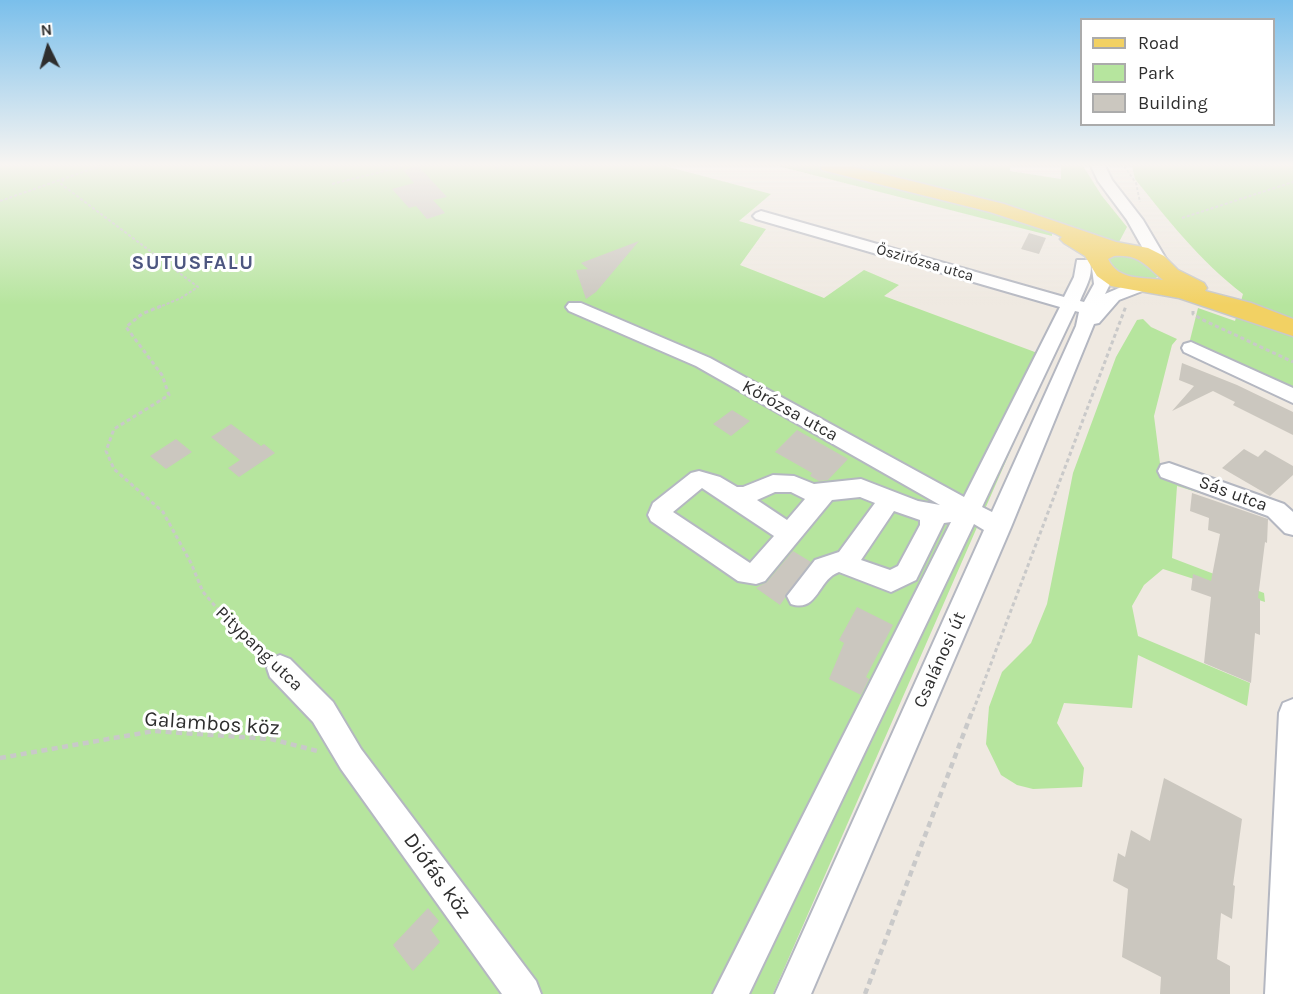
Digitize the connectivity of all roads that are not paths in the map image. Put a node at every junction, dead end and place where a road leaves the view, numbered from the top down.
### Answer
1 (1008, 212) edge
2 (1128, 212) edge
3 (761, 216) dead end
4 (1141, 230) junction
5 (1104, 258) junction
6 (1149, 280) junction
7 (575, 307) dead end
8 (1081, 313) junction
9 (1261, 315) junction
10 (1293, 328) edge
11 (1191, 348) dead end
12 (1293, 396) edge
13 (1169, 471) dead end
14 (824, 493) junction
15 (733, 496) junction
16 (890, 499) junction
17 (964, 507) junction
18 (932, 513) junction
19 (1291, 519) edge
20 (999, 527) junction
21 (790, 534) junction
22 (844, 564) junction
23 (800, 596) dead end
24 (280, 668) road end
25 (1293, 713) edge
26 (351, 759) joint
27 (1286, 985) edge
28 (523, 994) edge
29 (731, 994) edge
30 (793, 994) edge

1 - 5 main road
2 - 4 street
3 - 8 street, Őszirózsa utca
4 - 5 street
4 - 6 street
5 - 6 main road
5 - 6 main road
5 - 8 street, Csalánosi út
6 - 8 street, Csalánosi út
6 - 9 main road
6 - 9 main road
7 - 17 street, Kőrózsa utca
8 - 17 street
8 - 20 street, Csalánosi út
9 - 10 main road
11 - 12 street
13 - 19 street, Sás utca
14 - 15 street
14 - 16 street
14 - 21 street
15 - 21 street
15 - 21 street
16 - 18 street
16 - 22 street
17 - 18 street
17 - 20 street, Kőrózsa utca
17 - 29 street
18 - 22 street
20 - 30 street, Csalánosi út
22 - 23 street
24 - 26 street, Pitypang utca
25 - 27 street
26 - 28 street, Diófás köz

